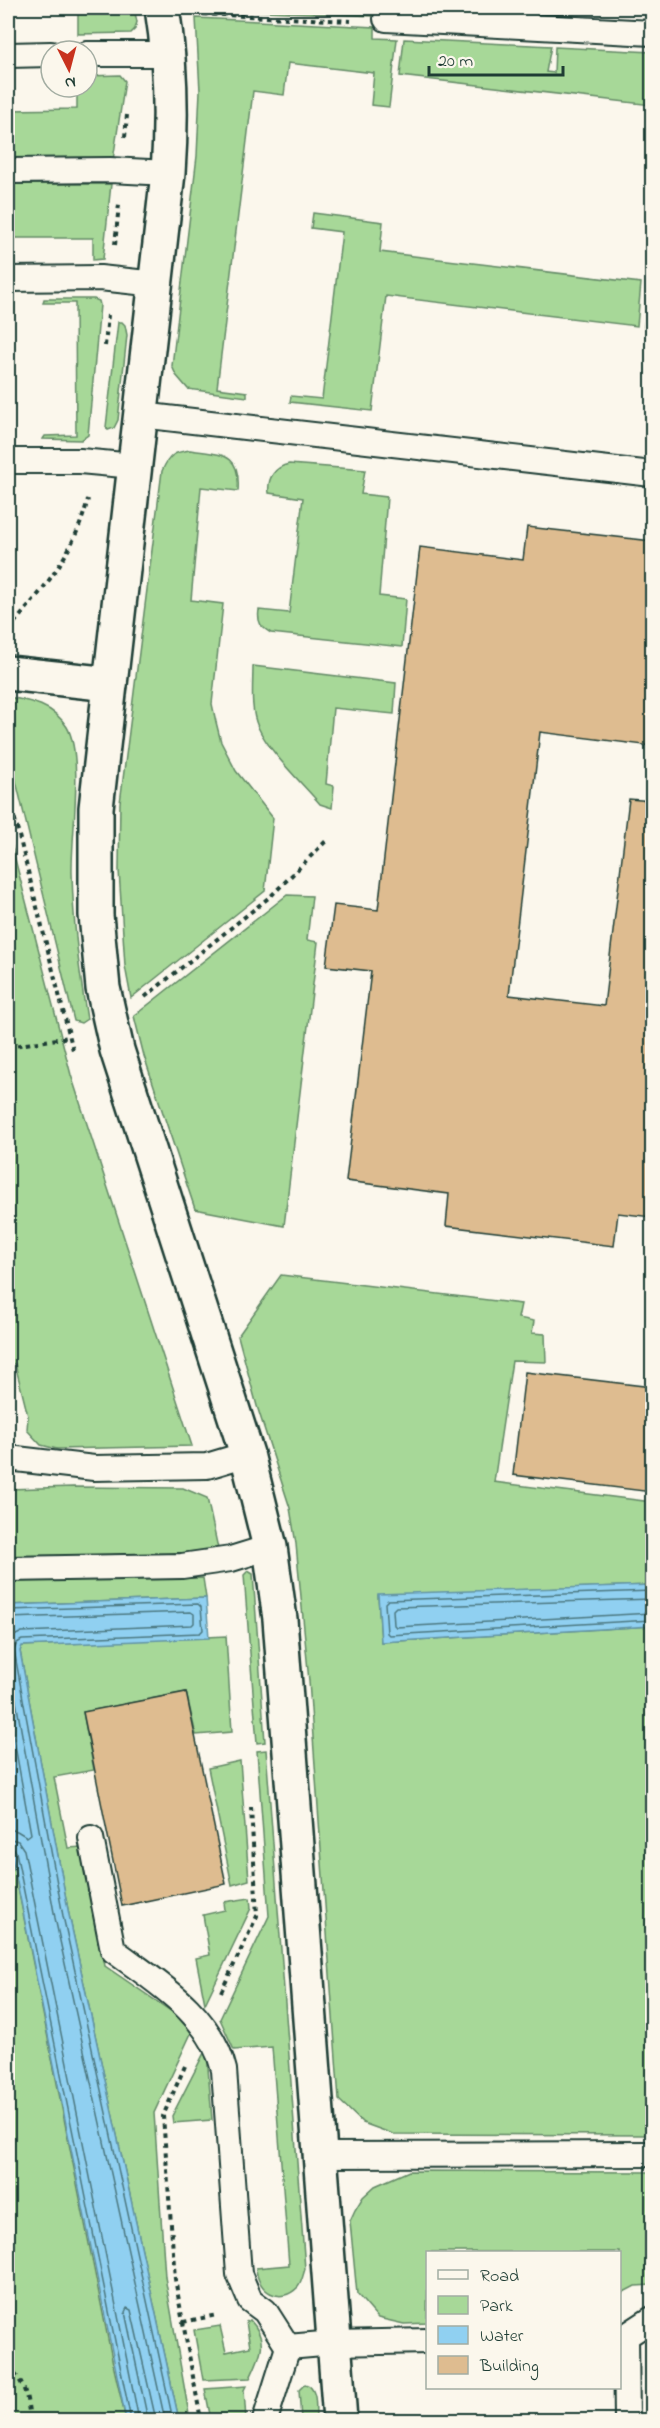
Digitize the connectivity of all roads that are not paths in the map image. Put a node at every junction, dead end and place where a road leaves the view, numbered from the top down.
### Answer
1 (163, 13) edge
2 (386, 19) road end
3 (652, 33) edge
4 (39, 54) edge
5 (99, 54) edge
6 (168, 54) junction
7 (8, 55) edge
8 (8, 171) edge
9 (168, 173) junction
10 (8, 279) edge
11 (156, 285) junction
12 (141, 415) junction
13 (8, 461) edge
14 (135, 466) junction
15 (652, 474) edge
16 (8, 673) edge
17 (110, 684) junction
18 (247, 1454) junction
19 (8, 1458) edge
20 (270, 1547) junction
21 (8, 1569) edge
22 (91, 1839) dead end
23 (652, 2154) edge
24 (320, 2155) junction
25 (652, 2319) edge
26 (622, 2336) edge
27 (426, 2341) edge
28 (334, 2343) junction
29 (288, 2347) junction
30 (273, 2414) edge
31 (339, 2421) edge
32 (627, 2421) edge

1 - 6 street
2 - 3 lane
4 - 7 lane
5 - 6 lane
6 - 9 street
8 - 9 lane
9 - 11 street
10 - 11 lane
11 - 12 street
12 - 14 street
12 - 15 lane
13 - 14 lane
14 - 17 street
16 - 17 street
17 - 18 street
18 - 19 lane
18 - 20 street
20 - 21 lane
20 - 24 street
22 - 29 lane
23 - 24 lane
24 - 28 street
25 - 26 lane
26 - 32 lane
27 - 28 lane
28 - 29 lane
28 - 31 street
29 - 30 lane

